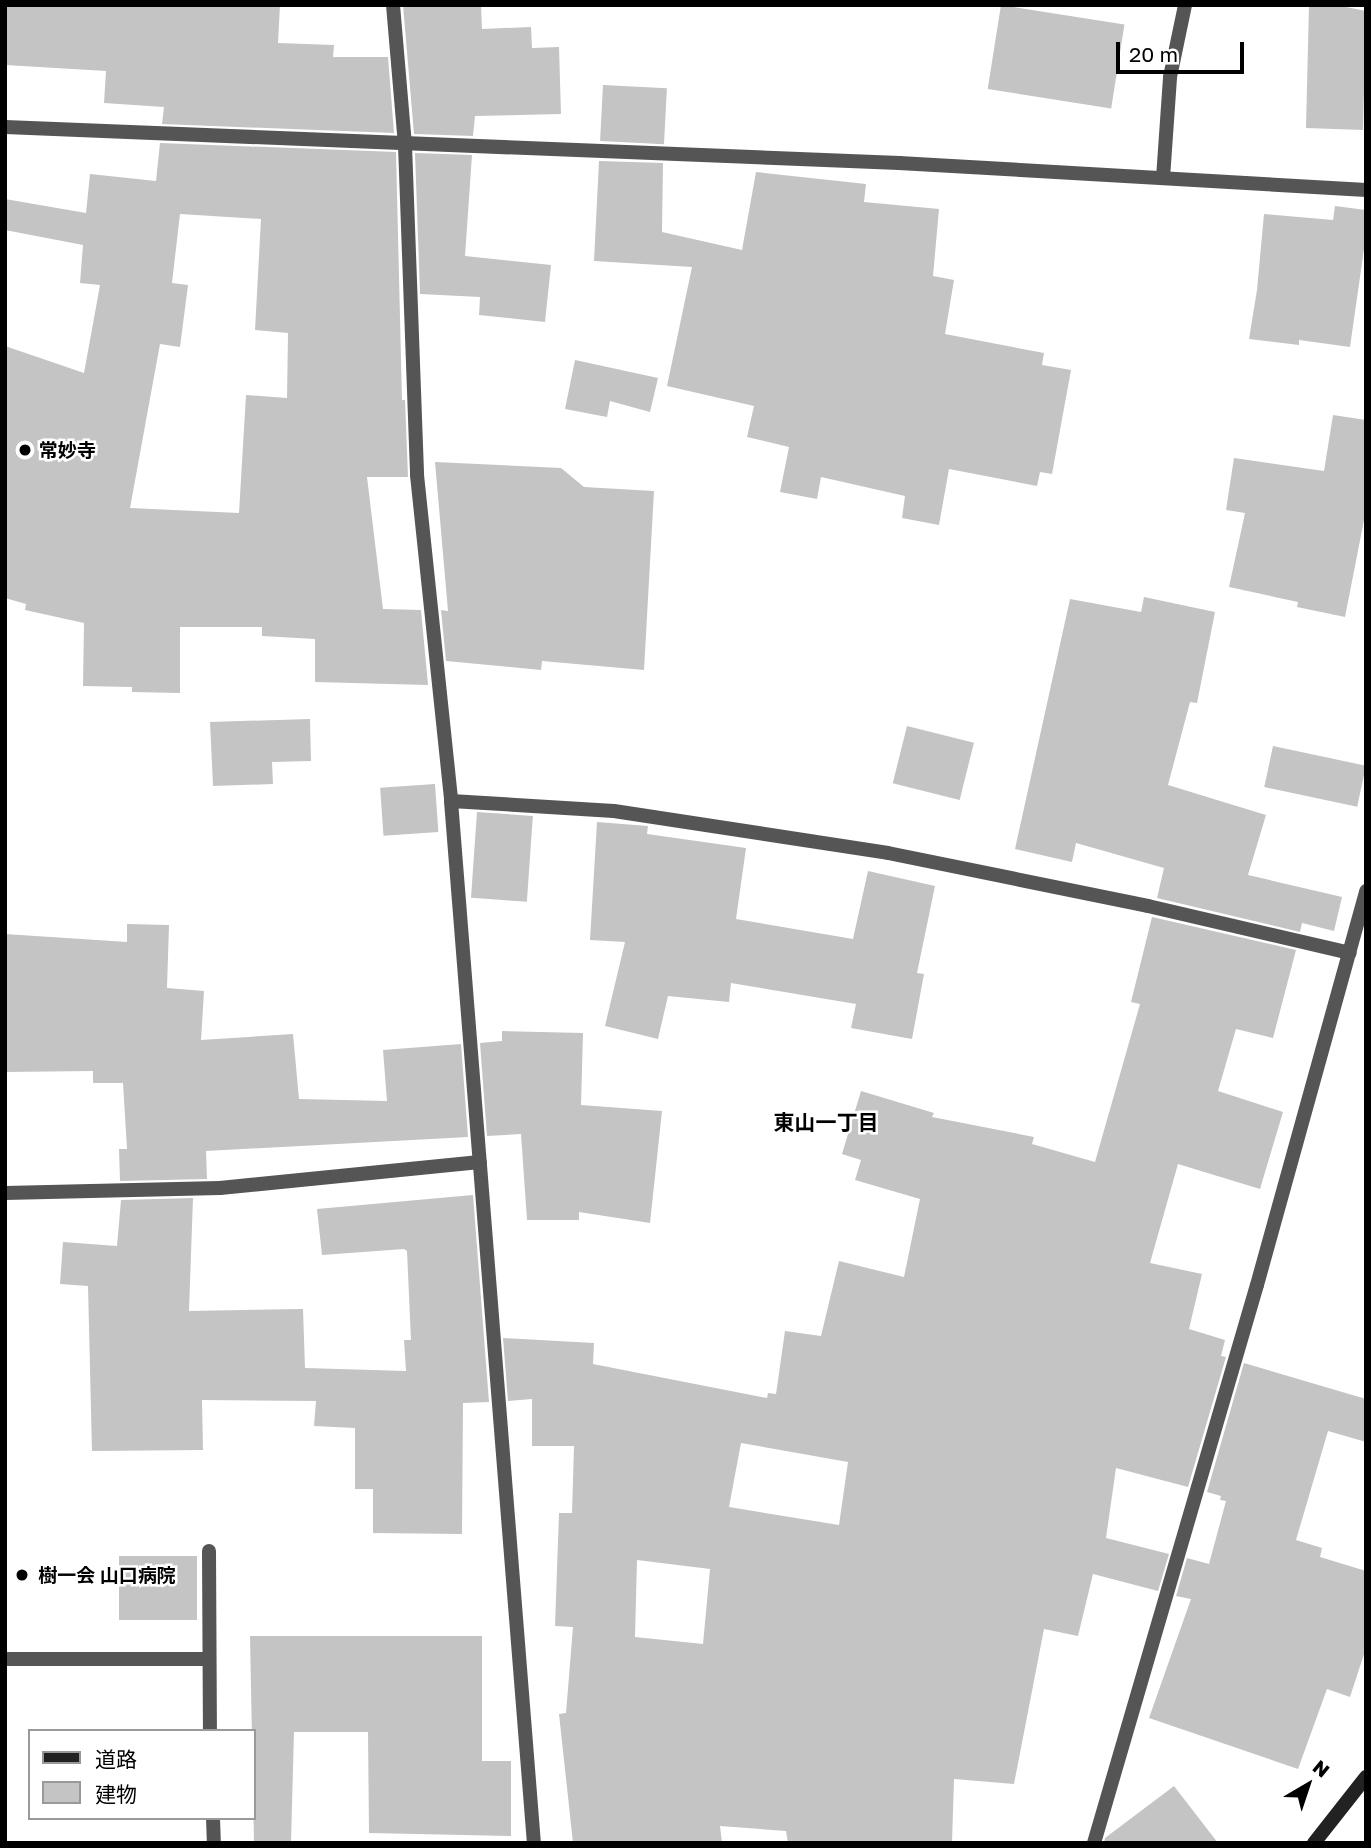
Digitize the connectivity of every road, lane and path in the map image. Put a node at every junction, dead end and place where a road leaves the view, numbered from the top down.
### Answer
1 (393, 5) edge
2 (1185, 5) edge
3 (5, 127) edge
4 (404, 145) junction
5 (1163, 178) junction
6 (1366, 190) edge
7 (451, 801) junction
8 (1366, 891) edge
9 (1350, 953) junction
10 (480, 1162) junction
11 (5, 1193) edge
12 (209, 1551) dead end
13 (5, 1659) edge
14 (207, 1659) junction
15 (210, 1729) edge
16 (1366, 1777) edge
17 (213, 1820) edge
18 (214, 1843) edge
19 (534, 1843) edge
20 (1094, 1843) edge
21 (1314, 1843) edge

1 - 4 street
2 - 5 street
3 - 4 street
4 - 5 street
4 - 7 street
5 - 6 street
7 - 9 street
7 - 10 street
8 - 9 street
9 - 20 street
10 - 11 street
10 - 19 street
12 - 14 street
13 - 14 street
14 - 15 street
16 - 21 main road
17 - 18 street

